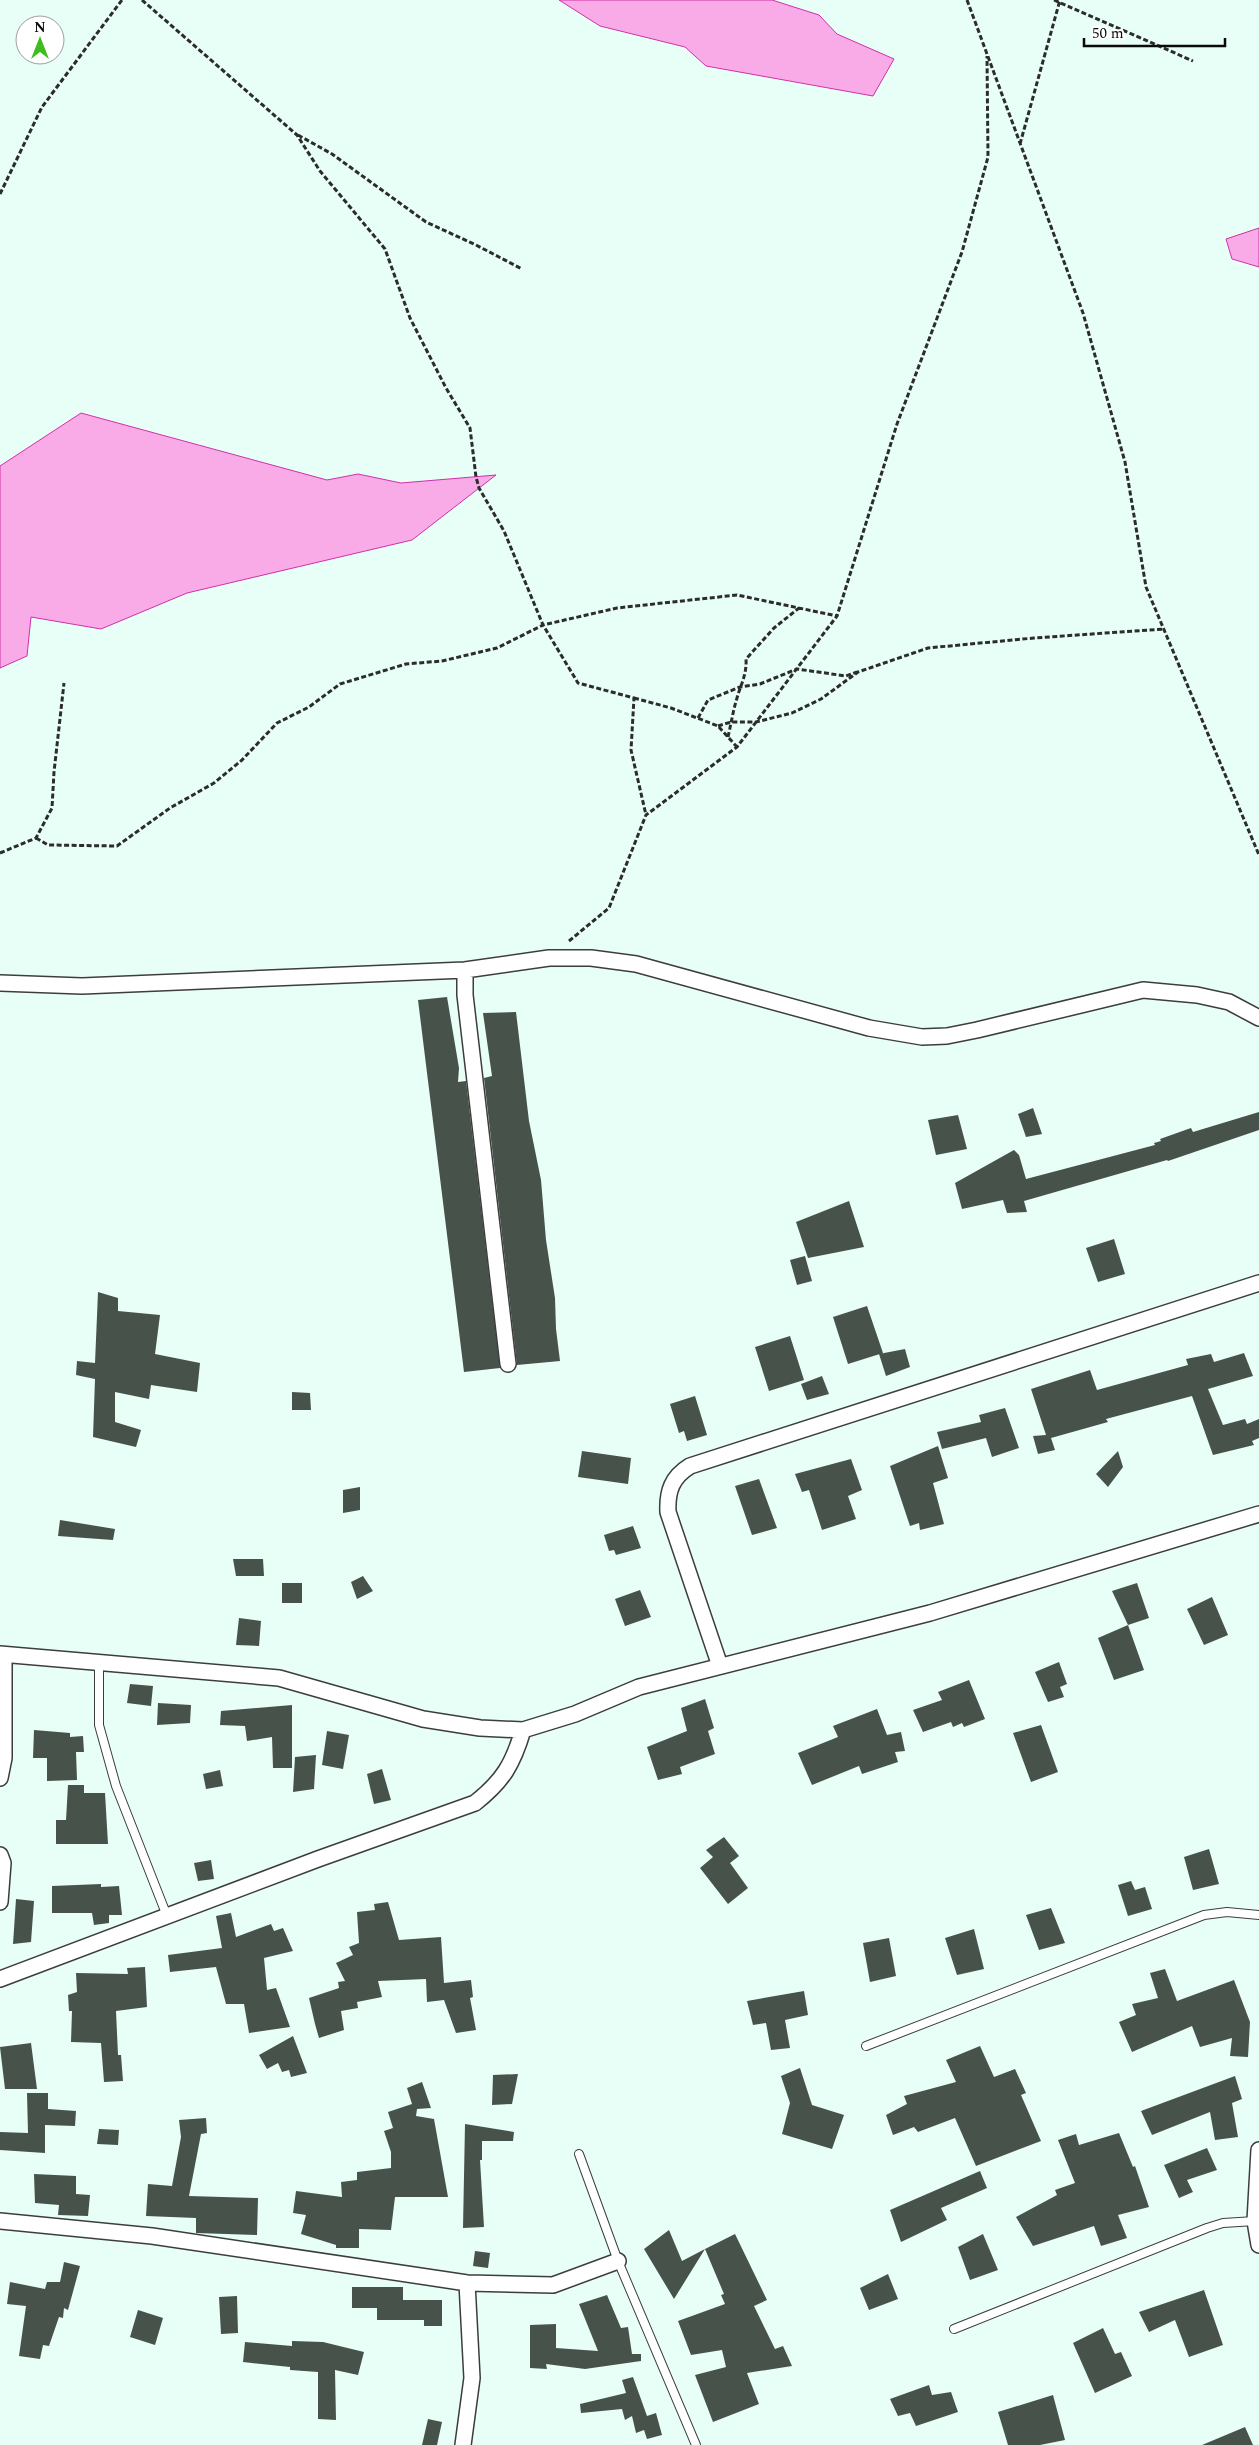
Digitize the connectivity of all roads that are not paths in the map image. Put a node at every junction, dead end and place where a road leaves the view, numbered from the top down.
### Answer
1 (465, 970) junction
2 (0, 983) edge
3 (1259, 1018) edge
4 (1259, 1283) edge
5 (508, 1364) dead end
6 (1259, 1514) edge
7 (2, 1654) edge
8 (99, 1662) junction
9 (720, 1666) junction
10 (523, 1730) junction
11 (0, 1778) edge
12 (0, 1855) edge
13 (0, 1902) edge
14 (1259, 1915) edge
15 (167, 1916) junction
16 (2, 1975) edge
17 (866, 2046) dead end
18 (1259, 2150) edge
19 (579, 2154) dead end
20 (0, 2221) edge
21 (1255, 2221) junction
22 (1259, 2245) edge
23 (618, 2262) junction
24 (467, 2283) junction
25 (954, 2329) dead end
26 (463, 2445) edge
27 (696, 2445) edge

1 - 2 street
1 - 3 street
1 - 5 street
4 - 9 street
6 - 9 street
7 - 8 street
7 - 11 street
8 - 10 street
8 - 15 lane
9 - 10 street
10 - 15 street
12 - 13 street
14 - 17 lane
15 - 16 street
18 - 21 street
19 - 23 lane
20 - 24 street
21 - 22 street
21 - 25 lane
23 - 24 street
23 - 27 lane
24 - 26 street

